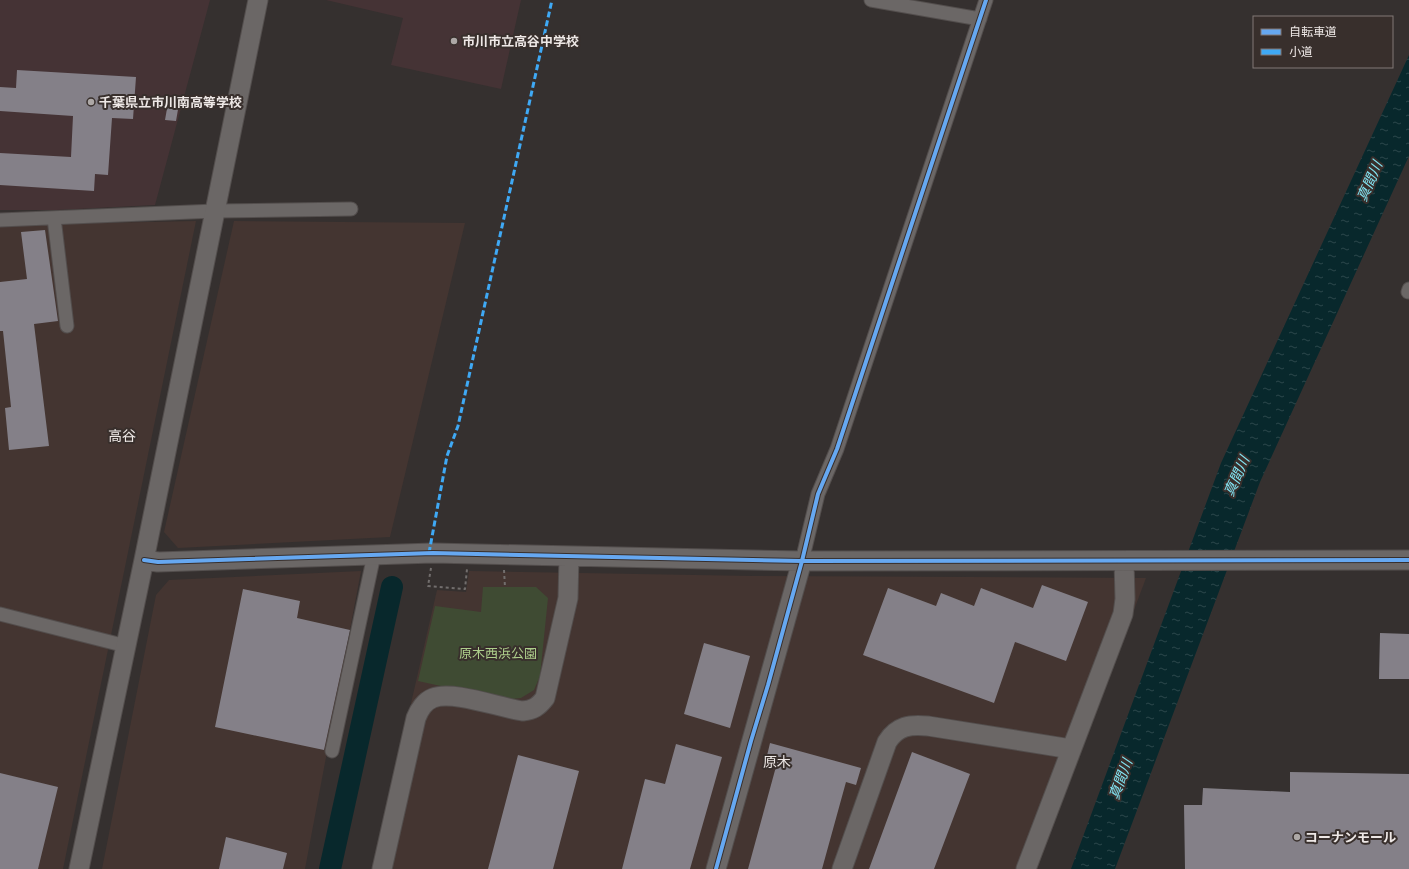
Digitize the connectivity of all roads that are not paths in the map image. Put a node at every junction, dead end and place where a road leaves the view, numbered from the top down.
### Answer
1 (258, 0) edge
2 (872, 0) edge
3 (986, 0) edge
4 (980, 19) junction
5 (351, 210) dead end
6 (215, 211) junction
7 (54, 218) junction
8 (0, 220) edge
9 (1409, 288) edge
10 (1409, 292) edge
11 (67, 326) dead end
12 (374, 555) junction
13 (569, 556) junction
14 (144, 560) junction
15 (1409, 560) edge
16 (802, 561) junction
17 (1124, 561) junction
18 (0, 614) edge
19 (126, 646) junction
20 (1071, 749) junction
21 (332, 751) dead end
22 (79, 869) edge
23 (382, 869) edge
24 (716, 869) edge
25 (842, 869) edge
26 (1026, 869) edge

1 - 6 street
2 - 4 street
3 - 4 street
4 - 16 street
5 - 6 street
6 - 7 street
6 - 14 street
7 - 8 street
7 - 11 street
9 - 10 street
12 - 13 street
12 - 14 street
12 - 21 street
13 - 16 street
13 - 23 street
14 - 19 street
15 - 17 street
16 - 17 street
16 - 24 street
17 - 20 street
18 - 19 street
19 - 22 street
20 - 25 street
20 - 26 street

